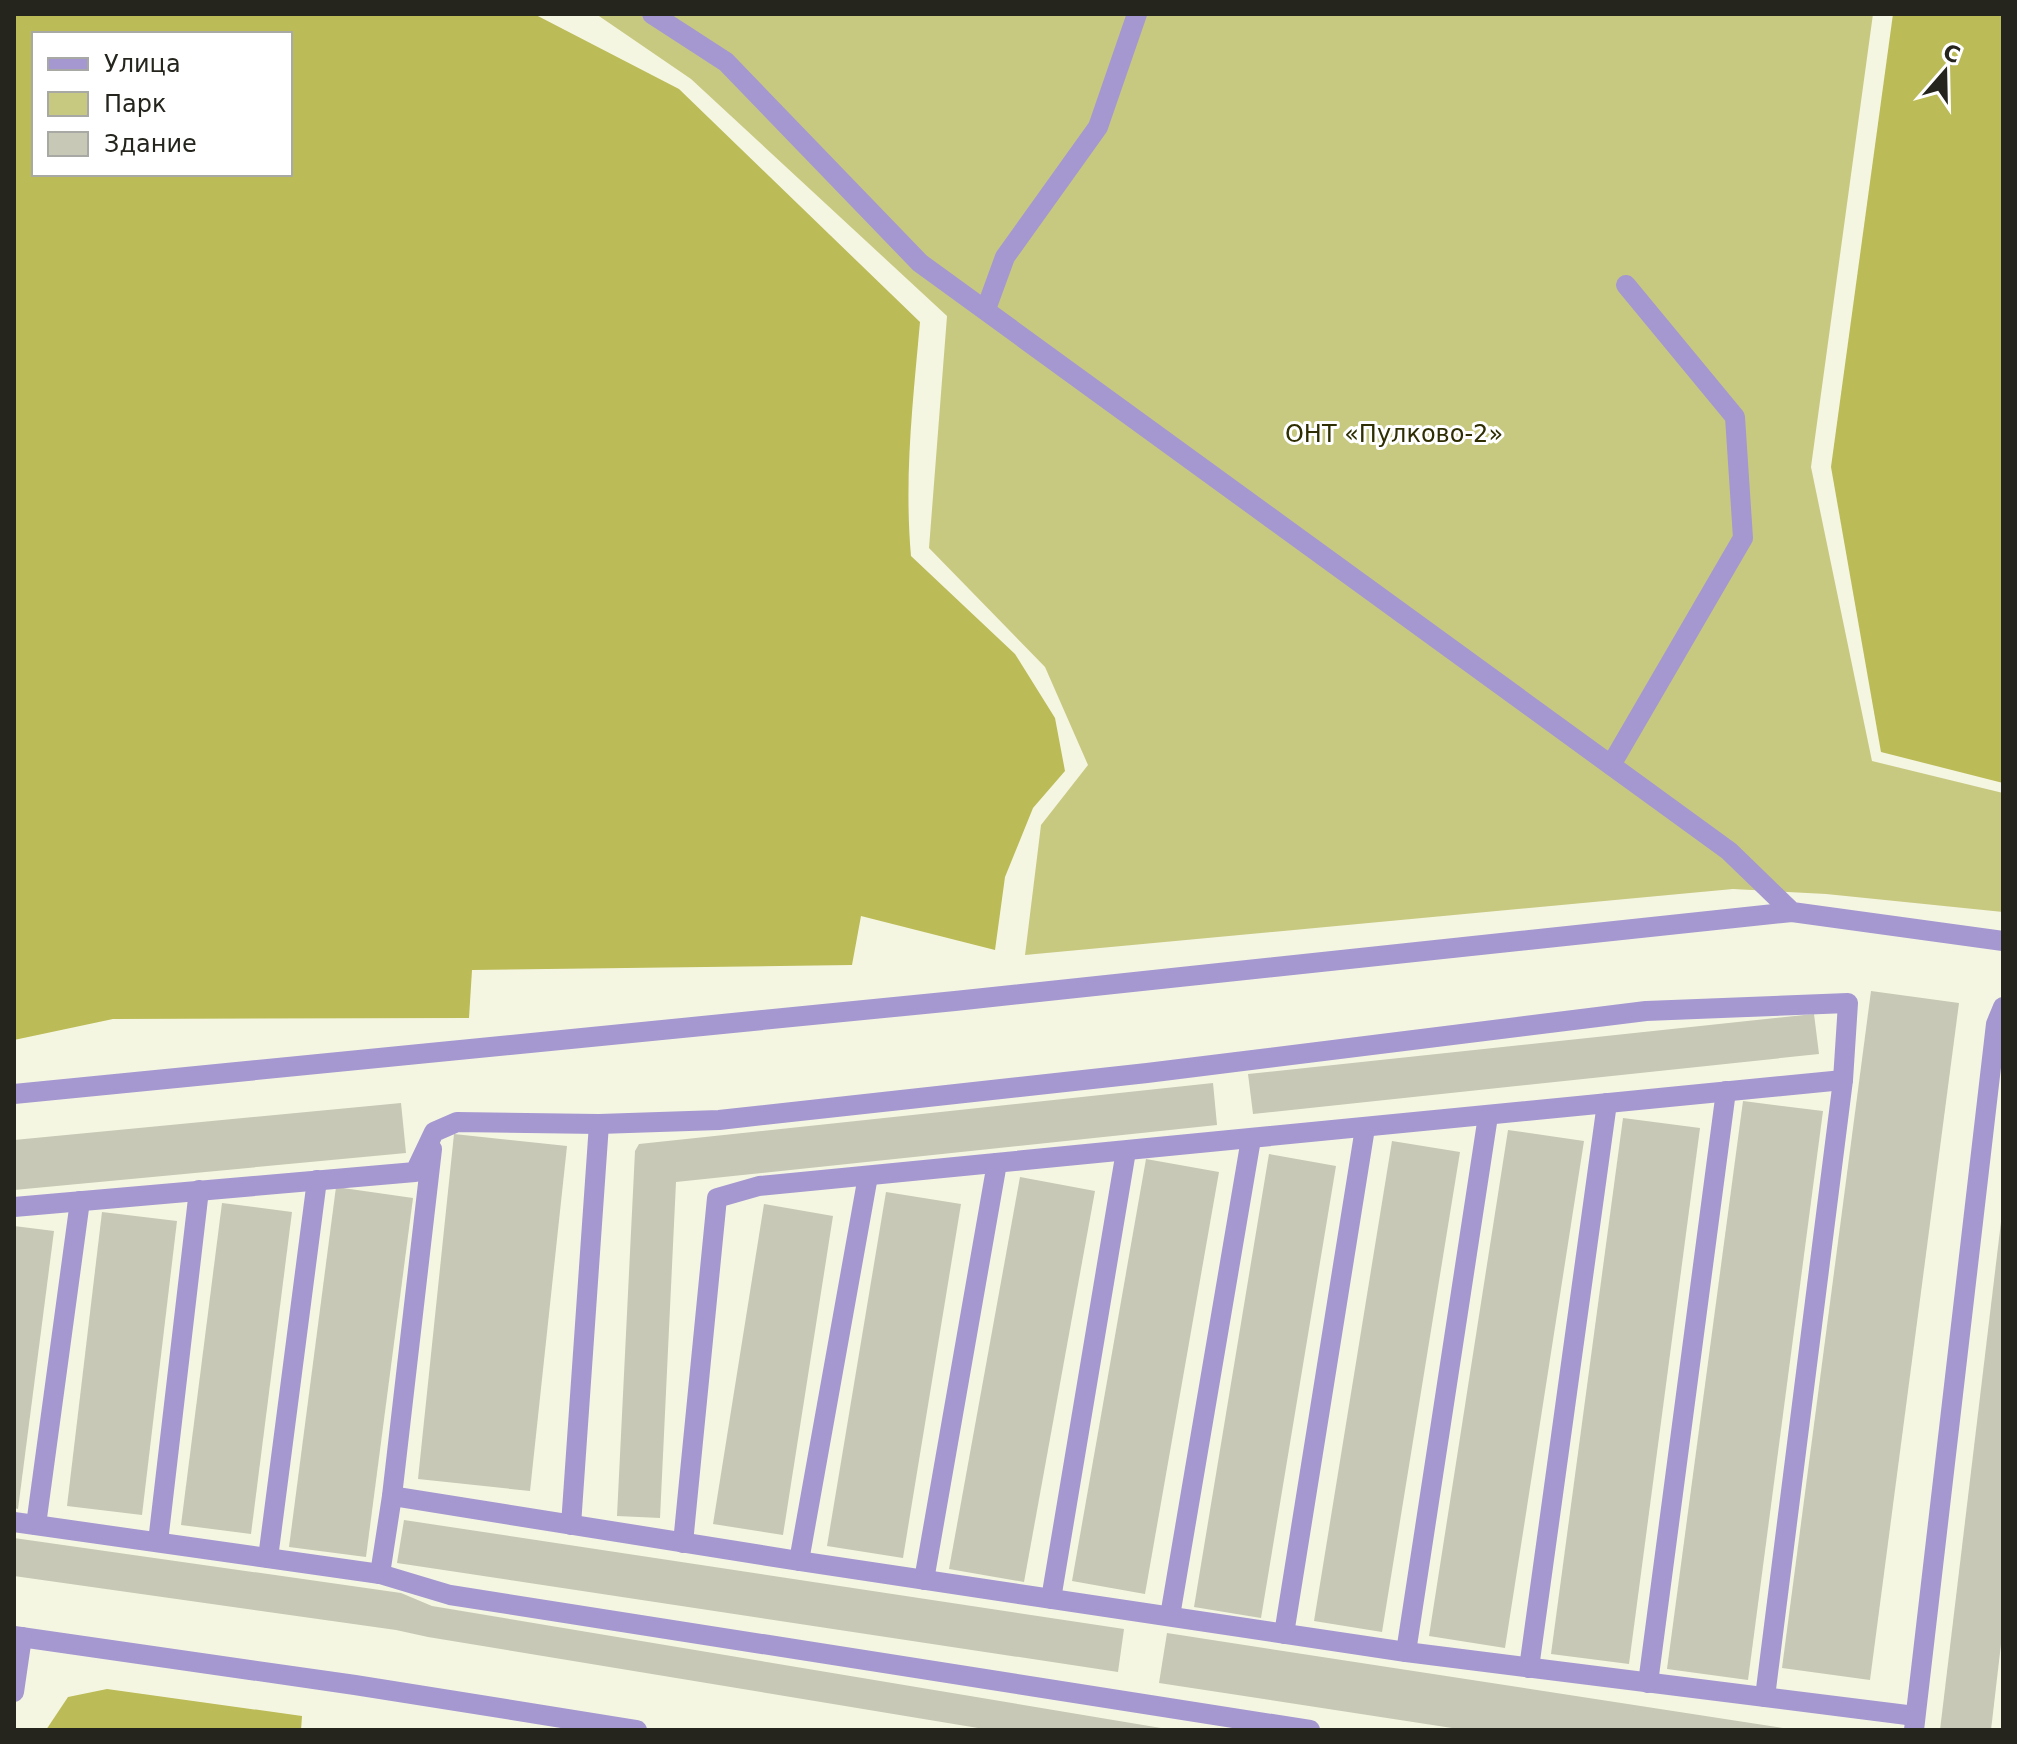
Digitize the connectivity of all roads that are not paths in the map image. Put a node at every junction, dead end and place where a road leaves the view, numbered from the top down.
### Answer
1 (652, 14) edge
2 (1137, 14) edge
3 (1626, 285) dead end
4 (986, 309) junction
5 (1611, 765) junction
6 (1792, 912) junction
7 (2003, 941) edge
8 (2003, 1007) edge
9 (1843, 1080) junction
10 (1726, 1091) junction
11 (14, 1094) edge
12 (1607, 1103) junction
13 (1488, 1116) junction
14 (599, 1124) junction
15 (1365, 1128) junction
16 (434, 1132) junction
17 (1251, 1139) junction
18 (1126, 1151) junction
19 (997, 1163) junction
20 (868, 1176) junction
21 (317, 1180) junction
22 (199, 1190) junction
23 (80, 1201) junction
24 (14, 1207) edge
25 (392, 1496) junction
26 (14, 1522) edge
27 (36, 1525) junction
28 (571, 1525) junction
29 (158, 1542) junction
30 (683, 1543) junction
31 (268, 1558) junction
32 (799, 1561) junction
33 (380, 1574) junction
34 (924, 1580) junction
35 (1051, 1599) junction
36 (1170, 1616) junction
37 (1284, 1634) junction
38 (18, 1637) edge
39 (1406, 1652) junction
40 (1529, 1668) junction
41 (1648, 1683) junction
42 (14, 1692) edge
43 (1765, 1697) junction
44 (1915, 1723) edge
45 (637, 1730) edge
46 (1310, 1730) edge

1 - 4 street
2 - 4 street
3 - 5 street
4 - 5 street
5 - 6 street
6 - 7 street
6 - 11 street
8 - 44 street
9 - 10 street
9 - 14 street
9 - 43 street
10 - 12 street
10 - 41 street
12 - 13 street
12 - 40 street
13 - 15 street
13 - 39 street
14 - 16 street
14 - 28 street
15 - 17 street
15 - 37 street
16 - 21 street
16 - 25 street
17 - 18 street
17 - 36 street
18 - 19 street
18 - 35 street
19 - 20 street
19 - 34 street
20 - 30 street
20 - 32 street
21 - 22 street
21 - 31 street
22 - 23 street
22 - 29 street
23 - 24 street
23 - 27 street
25 - 28 street
25 - 33 street
26 - 27 street
27 - 29 street
28 - 30 street
29 - 31 street
30 - 32 street
31 - 33 street
32 - 34 street
33 - 46 street
34 - 35 street
35 - 36 street
36 - 37 street
37 - 39 street
38 - 42 street
38 - 45 street
39 - 40 street
40 - 41 street
41 - 43 street
43 - 44 street

